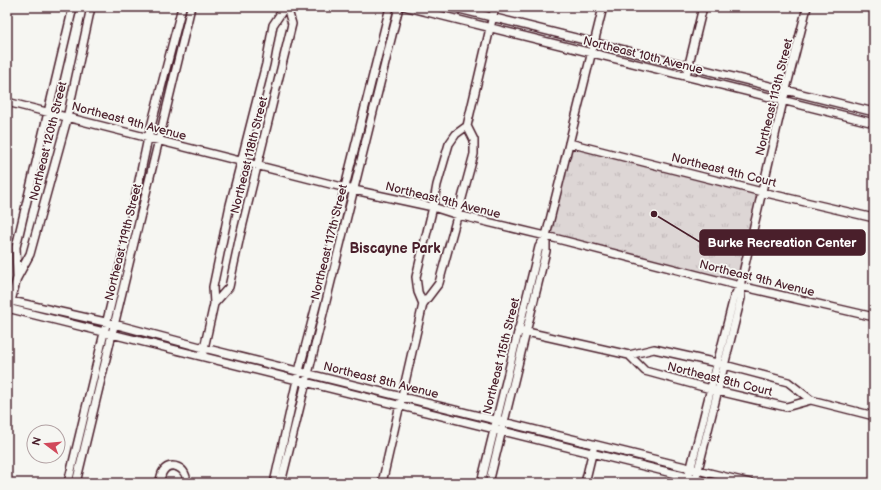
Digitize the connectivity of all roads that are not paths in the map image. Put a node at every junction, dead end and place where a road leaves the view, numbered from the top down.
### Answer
1 (73, 7) edge
2 (91, 7) edge
3 (182, 7) edge
4 (192, 7) edge
5 (286, 7) edge
6 (390, 7) edge
7 (399, 7) edge
8 (407, 7) edge
9 (451, 7) edge
10 (495, 7) edge
11 (603, 7) edge
12 (703, 7) edge
13 (807, 7) edge
14 (871, 7) edge
15 (874, 10) edge
16 (493, 18) junction
17 (491, 28) junction
18 (594, 42) junction
19 (591, 54) junction
20 (689, 65) junction
21 (686, 76) junction
22 (786, 91) junction
23 (783, 101) junction
24 (7, 102) edge
25 (49, 112) junction
26 (874, 112) edge
27 (68, 116) junction
28 (874, 123) edge
29 (467, 126) junction
30 (148, 138) junction
31 (159, 141) junction
32 (569, 143) junction
33 (241, 162) junction
34 (258, 165) junction
35 (345, 187) junction
36 (354, 190) junction
37 (762, 192) junction
38 (433, 208) junction
39 (458, 215) junction
40 (874, 218) edge
41 (546, 236) junction
42 (17, 278) junction
43 (740, 286) junction
44 (9, 300) edge
45 (214, 304) junction
46 (423, 304) junction
47 (8, 308) edge
48 (874, 318) edge
49 (106, 322) junction
50 (114, 324) junction
51 (522, 331) junction
52 (104, 332) junction
53 (111, 334) junction
54 (204, 348) junction
55 (629, 355) junction
56 (202, 356) junction
57 (721, 364) junction
58 (299, 371) junction
59 (308, 373) junction
60 (297, 380) junction
61 (306, 382) junction
62 (710, 389) junction
63 (718, 391) junction
64 (403, 398) junction
65 (811, 400) junction
66 (401, 406) junction
67 (874, 416) edge
68 (496, 420) junction
69 (504, 422) junction
70 (494, 430) junction
71 (501, 432) junction
72 (595, 445) junction
73 (592, 454) junction
74 (695, 469) junction
75 (691, 481) edge
76 (68, 483) edge
77 (76, 483) edge
78 (159, 483) edge
79 (186, 483) edge
80 (274, 483) edge
81 (281, 483) edge
82 (382, 483) edge
83 (481, 483) edge
84 (489, 483) edge
85 (585, 483) edge
86 (712, 483) edge
87 (750, 483) edge

1 - 25 street, Northeast 120th Street
2 - 27 street, Northeast 120th Street
3 - 30 street, Northeast 119th Street
4 - 31 street, Northeast 119th Street
5 - 33 street, Northeast 118th Street
5 - 34 street, Northeast 118th Street
6 - 35 street, Northeast 117th Street
7 - 36 street, Northeast 117th Street
8 - 17 street, Northeast 10th Avenue
9 - 16 street, Northeast 10th Avenue
10 - 16 street
11 - 18 street, Northeast 115th Street
12 - 20 street
13 - 22 street, Northeast 113th Street
14 - 15 street
16 - 17 street
16 - 18 street, Northeast 10th Avenue
17 - 19 street, Northeast 10th Avenue
17 - 29 street
18 - 19 street, Northeast 115th Street
18 - 20 street, Northeast 10th Avenue
19 - 21 street, Northeast 10th Avenue
19 - 32 street, Northeast 115th Street
20 - 21 street
20 - 22 street, Northeast 10th Avenue
21 - 23 street, Northeast 10th Avenue
22 - 23 street, Northeast 113th Street
22 - 26 street, Northeast 10th Avenue
23 - 28 street, Northeast 10th Avenue
23 - 37 street, Northeast 113th Street
24 - 25 street, Northeast 9th Avenue
25 - 27 street, Northeast 9th Avenue
25 - 42 street, Northeast 120th Street
27 - 30 street, Northeast 9th Avenue
27 - 42 street, Northeast 120th Street
29 - 38 street
29 - 39 street
30 - 31 street, Northeast 9th Avenue
30 - 49 street, Northeast 119th Street
31 - 33 street, Northeast 9th Avenue
31 - 50 street, Northeast 119th Street
32 - 37 street, Northeast 9th Court
32 - 41 street, Northeast 115th Street
33 - 34 street, Northeast 9th Avenue
33 - 45 street, Northeast 118th Street
34 - 35 street, Northeast 9th Avenue
34 - 45 street, Northeast 118th Street
35 - 36 street, Northeast 9th Avenue
35 - 58 street, Northeast 117th Street
36 - 38 street, Northeast 9th Avenue
36 - 59 street, Northeast 117th Street
37 - 40 street, Northeast 9th Court
37 - 43 street, Northeast 113th Street
38 - 39 street, Northeast 9th Avenue
38 - 46 street
39 - 41 street, Northeast 9th Avenue
39 - 46 street
41 - 43 street, Northeast 9th Avenue
41 - 51 street, Northeast 115th Street
42 - 44 street, Northeast 120th Street
43 - 48 street, Northeast 9th Avenue
43 - 57 street, Northeast 113th Street
44 - 47 street, Northeast 120th Street
44 - 49 street, Northeast 8th Avenue
45 - 54 street, Northeast 118th Street
46 - 64 street
47 - 52 street, Northeast 8th Avenue
49 - 50 street, Northeast 8th Avenue
49 - 52 street, Northeast 119th Street
50 - 53 street, Northeast 119th Street
50 - 54 street, Northeast 8th Avenue
51 - 55 street, Northeast 8th Court
51 - 68 street, Northeast 115th Street
51 - 69 street, Northeast 115th Street
52 - 53 street, Northeast 8th Avenue
52 - 76 street, Northeast 119th Street
53 - 56 street, Northeast 8th Avenue
53 - 77 street, Northeast 119th Street
54 - 56 street, Northeast 118th Street
54 - 58 street, Northeast 8th Avenue
55 - 57 street, Northeast 8th Court
55 - 62 street, Northeast 8th Court
56 - 60 street, Northeast 8th Avenue
57 - 62 street, Northeast 113th Street
57 - 63 street, Northeast 113th Street
57 - 65 street, Northeast 8th Court
58 - 59 street, Northeast 8th Avenue
58 - 60 street, Northeast 117th Street
59 - 61 street, Northeast 117th Street
59 - 64 street, Northeast 8th Avenue
60 - 61 street, Northeast 8th Avenue
60 - 80 street, Northeast 117th Street
61 - 66 street, Northeast 8th Avenue
61 - 81 street, Northeast 117th Street
62 - 63 street, Northeast 8th Court
62 - 74 street, Northeast 113th Street
63 - 65 street, Northeast 8th Court
63 - 74 street, Northeast 113th Street
64 - 66 street
64 - 68 street, Northeast 8th Avenue
65 - 67 street, Northeast 8th Court
66 - 70 street, Northeast 8th Avenue
66 - 82 street
68 - 69 street, Northeast 8th Avenue
68 - 70 street, Northeast 115th Street
69 - 71 street, Northeast 115th Street
69 - 72 street, Northeast 8th Avenue
70 - 71 street, Northeast 8th Avenue
70 - 83 street, Northeast 115th Street
71 - 73 street, Northeast 8th Avenue
71 - 84 street, Northeast 115th Street
72 - 73 street
72 - 74 street, Northeast 8th Avenue
73 - 75 street, Northeast 8th Avenue
73 - 85 street
74 - 75 street, Northeast 113th Street
74 - 87 street, Northeast 8th Avenue
75 - 86 street, Northeast 8th Avenue
78 - 79 street

